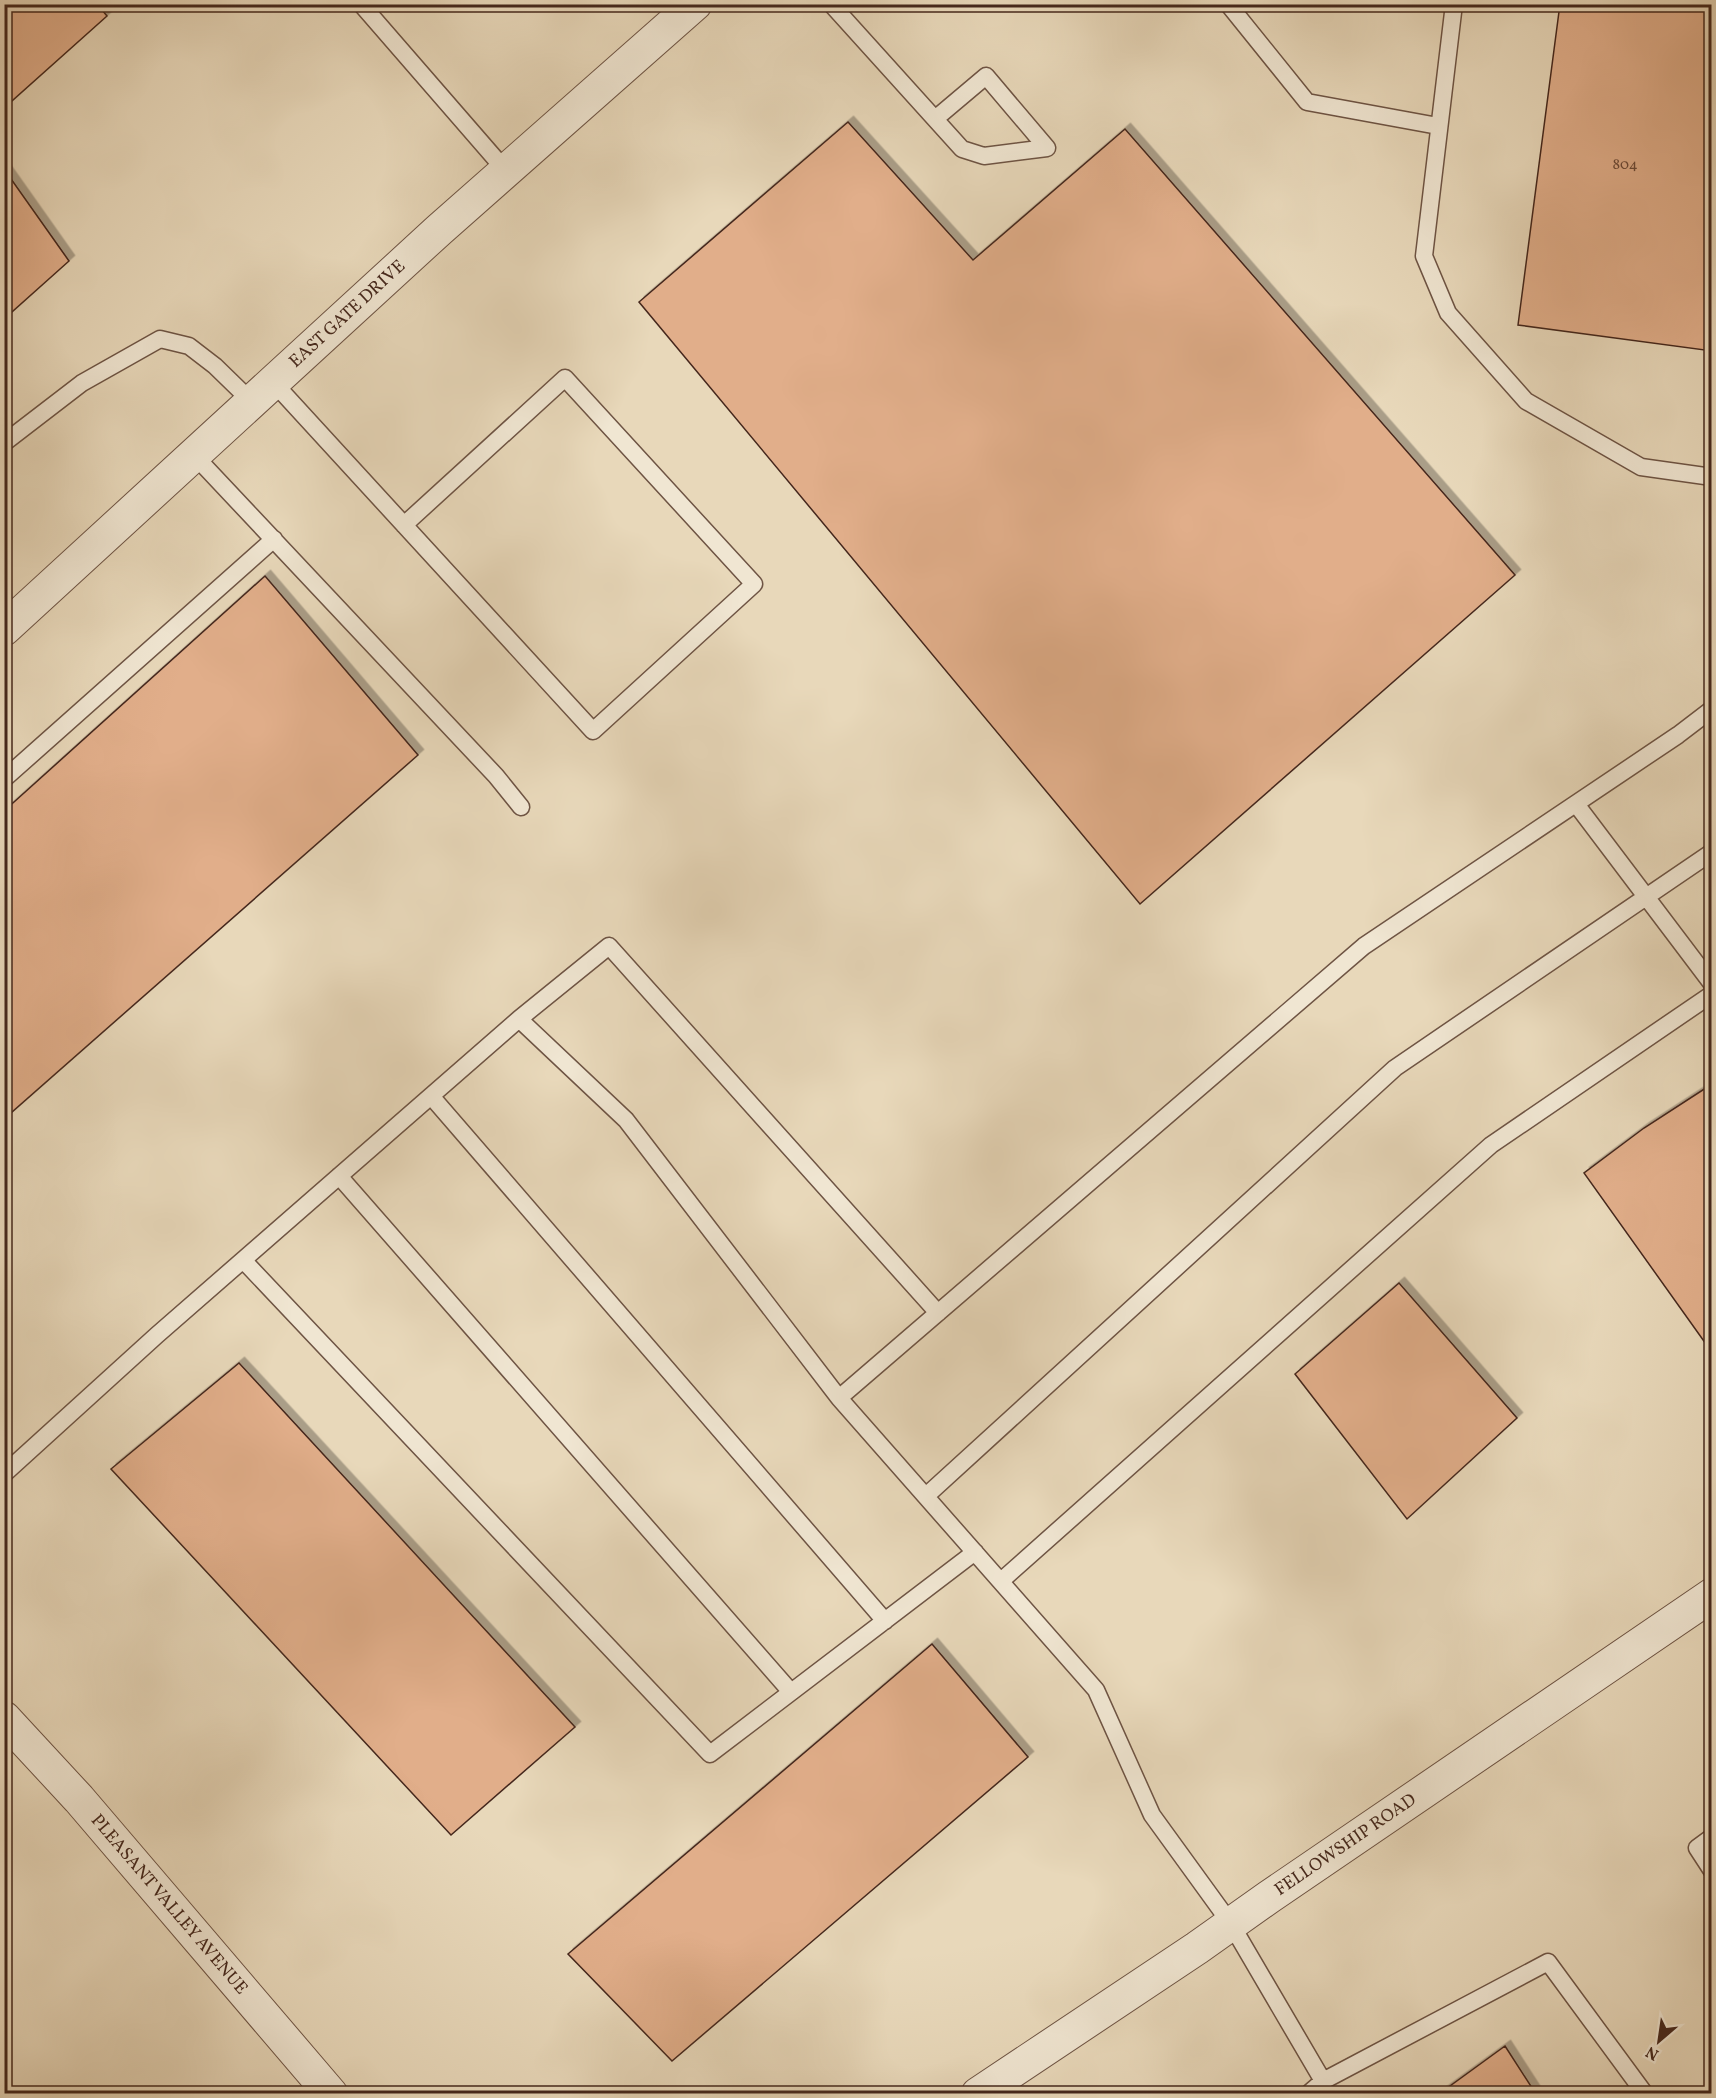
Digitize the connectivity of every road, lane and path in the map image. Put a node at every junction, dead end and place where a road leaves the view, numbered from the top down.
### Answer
1 (361, 4) edge
2 (695, 4) edge
3 (831, 4) edge
4 (1228, 4) edge
5 (1454, 4) edge
6 (935, 119) junction
7 (1438, 126) junction
8 (506, 171) junction
9 (262, 392) junction
10 (4, 443) edge
11 (194, 455) junction
12 (1712, 477) edge
13 (404, 525) junction
14 (274, 539) junction
15 (4, 629) edge
16 (1712, 709) edge
17 (4, 779) edge
18 (1576, 804) junction
19 (521, 807) dead end
20 (1712, 852) edge
21 (1646, 896) junction
22 (1712, 984) edge
23 (1712, 994) edge
24 (519, 1019) junction
25 (431, 1096) junction
26 (339, 1176) junction
27 (243, 1260) junction
28 (938, 1313) junction
29 (839, 1398) junction
30 (4, 1474) edge
31 (926, 1496) junction
32 (975, 1552) junction
33 (1000, 1581) junction
34 (1712, 1595) edge
35 (885, 1621) junction
36 (791, 1692) junction
37 (4, 1718) edge
38 (1712, 1837) edge
39 (1712, 1870) edge
40 (1231, 1924) junction
41 (1323, 2081) junction
42 (331, 2094) edge
43 (978, 2094) edge
44 (1308, 2094) edge
45 (1645, 2094) edge

1 - 8 lane
2 - 8 street, EAST GATE DRIVE
3 - 6 lane
4 - 7 lane
5 - 7 lane
6 - 6 lane
7 - 12 lane
8 - 9 street, EAST GATE DRIVE
9 - 10 lane
9 - 11 street, EAST GATE DRIVE
9 - 13 lane
11 - 14 lane
11 - 15 street, EAST GATE DRIVE
13 - 13 lane
14 - 17 lane
14 - 19 lane
16 - 18 lane
18 - 21 lane
18 - 28 lane
20 - 21 lane
21 - 22 lane
21 - 31 lane
23 - 33 lane
24 - 25 lane
24 - 28 lane
24 - 29 lane
25 - 26 lane
25 - 35 lane
26 - 27 lane
26 - 36 lane
27 - 30 lane
27 - 36 lane
28 - 29 lane
29 - 31 lane
31 - 32 lane
32 - 33 lane
32 - 35 lane
33 - 40 lane
34 - 40 street, FELLOWSHIP ROAD
35 - 36 lane
37 - 42 street, PLEASANT VALLEY AVENUE
38 - 39 lane
40 - 41 lane
40 - 43 street, FELLOWSHIP ROAD
41 - 44 lane
41 - 45 lane

